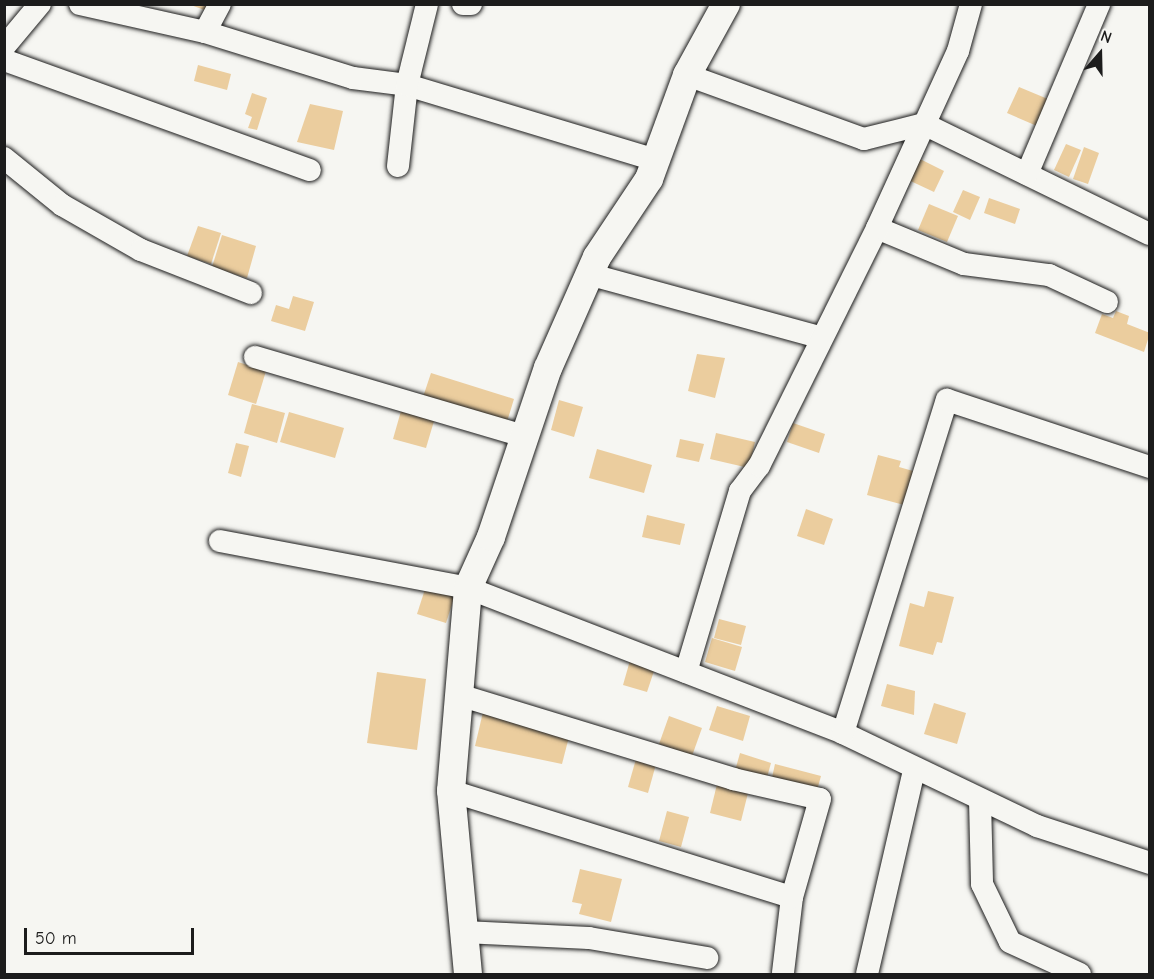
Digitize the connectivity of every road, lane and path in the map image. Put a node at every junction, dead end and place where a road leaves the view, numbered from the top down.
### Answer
1 (40, 4) edge
2 (220, 4) edge
3 (427, 4) edge
4 (463, 4) edge
5 (471, 4) edge
6 (726, 4) edge
7 (971, 4) edge
8 (1099, 4) edge
9 (90, 5) edge
10 (205, 32) junction
11 (4, 46) edge
12 (4, 60) edge
13 (687, 75) junction
14 (407, 86) junction
15 (924, 124) junction
16 (4, 158) edge
17 (656, 160) junction
18 (398, 166) dead end
19 (310, 170) dead end
20 (1027, 174) junction
21 (877, 228) junction
22 (1149, 234) edge
23 (592, 275) junction
24 (250, 293) dead end
25 (1107, 302) dead end
26 (822, 338) junction
27 (255, 357) dead end
28 (524, 436) junction
29 (1149, 467) edge
30 (220, 541) dead end
31 (468, 588) junction
32 (686, 672) junction
33 (459, 695) junction
34 (843, 733) junction
35 (914, 770) junction
36 (451, 791) junction
37 (980, 800) junction
38 (1149, 863) edge
39 (792, 897) junction
40 (464, 932) junction
41 (707, 958) dead end
42 (783, 972) dead end
43 (468, 975) edge
44 (867, 975) edge
45 (1080, 975) edge

1 - 11 street
2 - 10 street
3 - 14 street
4 - 5 street
6 - 13 street
7 - 15 street
8 - 20 street
9 - 10 street
10 - 14 street
12 - 19 street
13 - 15 street
13 - 17 street
14 - 17 street
14 - 18 street
15 - 20 street
15 - 21 street
16 - 24 street
17 - 23 street
20 - 22 street
21 - 25 street
21 - 26 street
23 - 26 street
23 - 28 street
26 - 32 street
27 - 28 street
28 - 31 street
29 - 34 street
30 - 31 street
31 - 32 street
31 - 33 street
32 - 34 street
33 - 36 street
33 - 39 street
34 - 35 street
35 - 37 street
35 - 44 street
36 - 39 street
36 - 40 street
37 - 38 street
37 - 45 street
39 - 42 street
40 - 41 street
40 - 43 street

